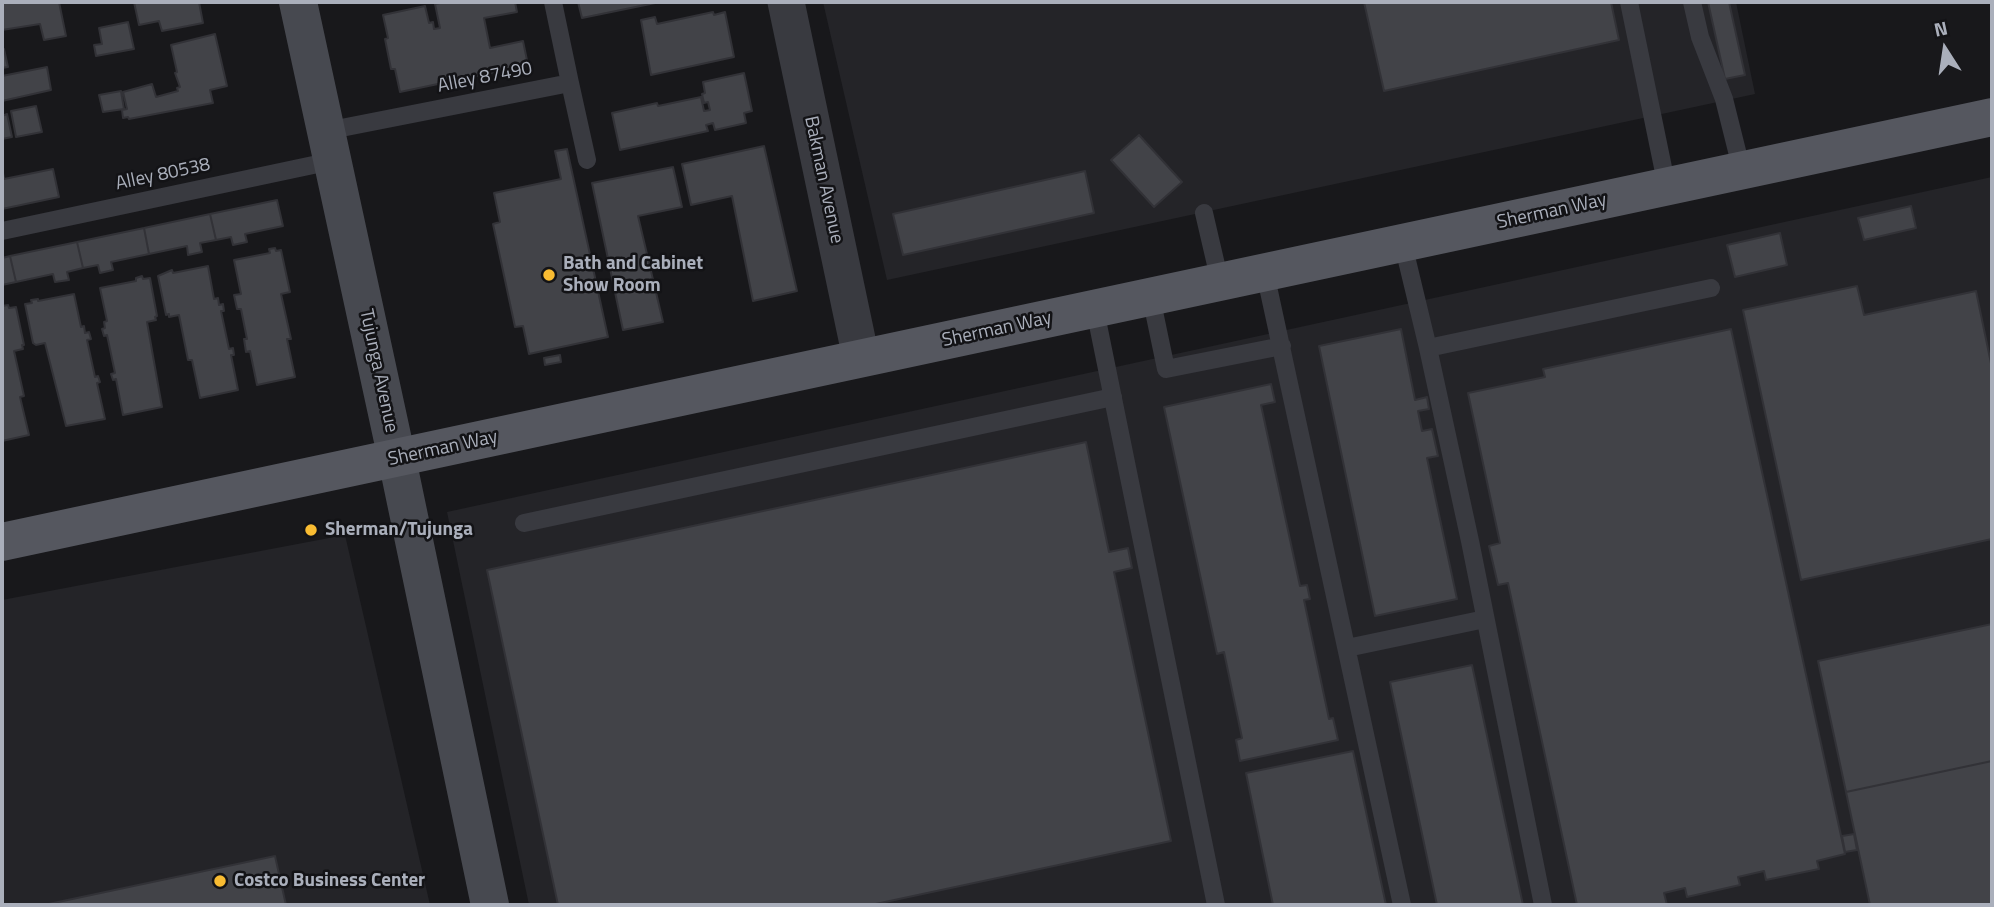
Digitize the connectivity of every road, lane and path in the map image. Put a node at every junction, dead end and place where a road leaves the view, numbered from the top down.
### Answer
1 (298, 2) edge
2 (552, 2) edge
3 (786, 2) edge
4 (1629, 2) edge
5 (1692, 2) edge
6 (570, 83) junction
7 (1992, 117) edge
8 (329, 146) junction
9 (587, 160) dead end
10 (1742, 171) junction
11 (1667, 187) junction
12 (1204, 213) dead end
13 (2, 231) edge
14 (1403, 244) junction
15 (1265, 273) junction
16 (1220, 282) junction
17 (1711, 288) dead end
18 (1151, 297) junction
19 (1095, 310) junction
20 (1282, 346) junction
21 (1428, 348) junction
22 (861, 358) junction
23 (1113, 397) junction
24 (397, 459) junction
25 (524, 523) dead end
26 (2, 542) edge
27 (1485, 619) junction
28 (1347, 648) junction
29 (491, 905) edge
30 (1216, 905) edge
31 (1402, 905) edge
32 (1543, 905) edge

1 - 8 street, Tujunga Avenue
2 - 6 lane
3 - 22 street, Bakman Avenue
4 - 11 lane
5 - 10 lane
6 - 8 lane, Alley 87490
6 - 9 lane
7 - 10 main road, Sherman Way
8 - 13 lane, Alley 80538
8 - 24 street, Tujunga Avenue
10 - 11 main road, Sherman Way
11 - 14 main road, Sherman Way
12 - 16 lane
14 - 15 main road, Sherman Way
14 - 21 lane
15 - 16 main road, Sherman Way
15 - 20 lane
16 - 18 main road, Sherman Way
17 - 21 lane
18 - 19 main road, Sherman Way
18 - 20 lane
19 - 22 main road, Sherman Way
19 - 23 lane
20 - 28 lane
21 - 27 lane
22 - 24 main road, Sherman Way
23 - 25 lane
23 - 30 lane
24 - 26 main road, Sherman Way
24 - 29 street, Tujunga Avenue
27 - 28 lane
27 - 32 lane
28 - 31 lane

